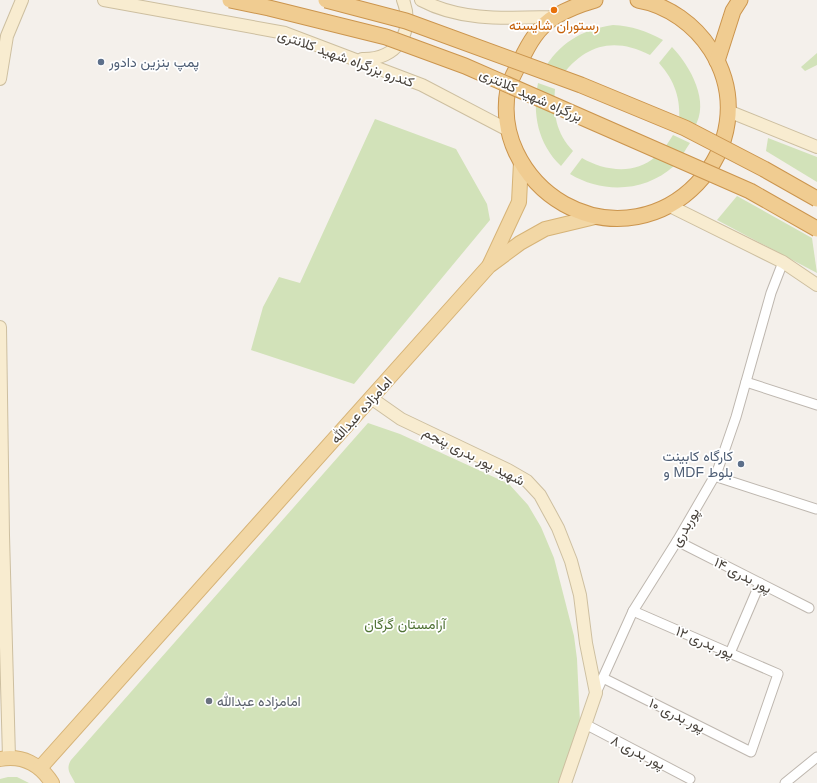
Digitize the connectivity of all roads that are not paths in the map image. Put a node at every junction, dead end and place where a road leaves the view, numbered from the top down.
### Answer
1 (22, 0) edge
2 (104, 0) edge
3 (230, 0) edge
4 (326, 0) edge
5 (403, 0) edge
6 (421, 0) edge
7 (595, 0) edge
8 (644, 0) edge
9 (740, 0) edge
10 (554, 17) junction
11 (4, 35) edge
12 (356, 59) junction
13 (717, 61) junction
14 (0, 80) edge
15 (728, 111) junction
16 (508, 130) junction
17 (817, 147) edge
18 (521, 162) junction
19 (817, 199) edge
20 (670, 206) junction
21 (595, 216) junction
22 (817, 229) edge
23 (783, 262) junction
24 (489, 266) junction
25 (817, 285) edge
26 (0, 327) edge
27 (746, 382) junction
28 (371, 398) junction
29 (817, 405) edge
30 (0, 422) edge
31 (714, 476) junction
32 (816, 509) edge
33 (1, 535) edge
34 (677, 542) junction
35 (760, 583) junction
36 (809, 608) dead end
37 (633, 611) junction
38 (3, 644) edge
39 (730, 653) junction
40 (603, 678) junction
41 (596, 693) junction
42 (585, 724) junction
43 (751, 752) joint
44 (817, 757) edge
45 (4, 758) edge
46 (40, 768) junction
47 (690, 779) dead end
48 (52, 783) edge
49 (565, 783) edge
50 (785, 783) edge

1 - 11 main road
2 - 12 main road, کندرو بزرگراه شهید کلانتری
3 - 22 highway, بزرگراه شهید کلانتری, bridge
4 - 19 highway, بزرگراه شهید کلانتری, bridge
5 - 12 main road
6 - 10 main road
7 - 10 highway
8 - 13 highway
9 - 13 highway
10 - 16 highway
11 - 14 main road
12 - 16 main road, کندرو بزرگراه شهید کلانتری
13 - 15 highway
15 - 17 main road
15 - 20 highway
16 - 18 highway
18 - 21 highway
18 - 24 main road, امامزاده عبدالله
20 - 21 highway
20 - 23 main road
21 - 24 main road, امامزاده عبدالله
23 - 25 main road
23 - 27 street, پوربدری
24 - 28 main road, امامزاده عبدالله
26 - 30 main road
27 - 29 street
27 - 31 street, پوربدری
28 - 41 main road, شهید پور بدری پنجم
28 - 46 main road, امامزاده عبدالله
30 - 33 main road
31 - 32 street
31 - 34 street, پوربدری
33 - 38 main road
34 - 35 street, پور بدری ۱۴
34 - 37 street, پوربدری
35 - 36 street, پور بدری ۱۴
35 - 39 street
37 - 39 street, پور بدری ۱۲
37 - 40 street, پوربدری
38 - 45 main road
39 - 43 street, پور بدری ۱۲
40 - 41 street, پوربدری
40 - 43 street, پور بدری ۱۰
41 - 42 main road, پوربدری
42 - 47 street, پور بدری ۸
42 - 49 main road, پوربدری
44 - 50 street
45 - 46 main road
46 - 48 main road

